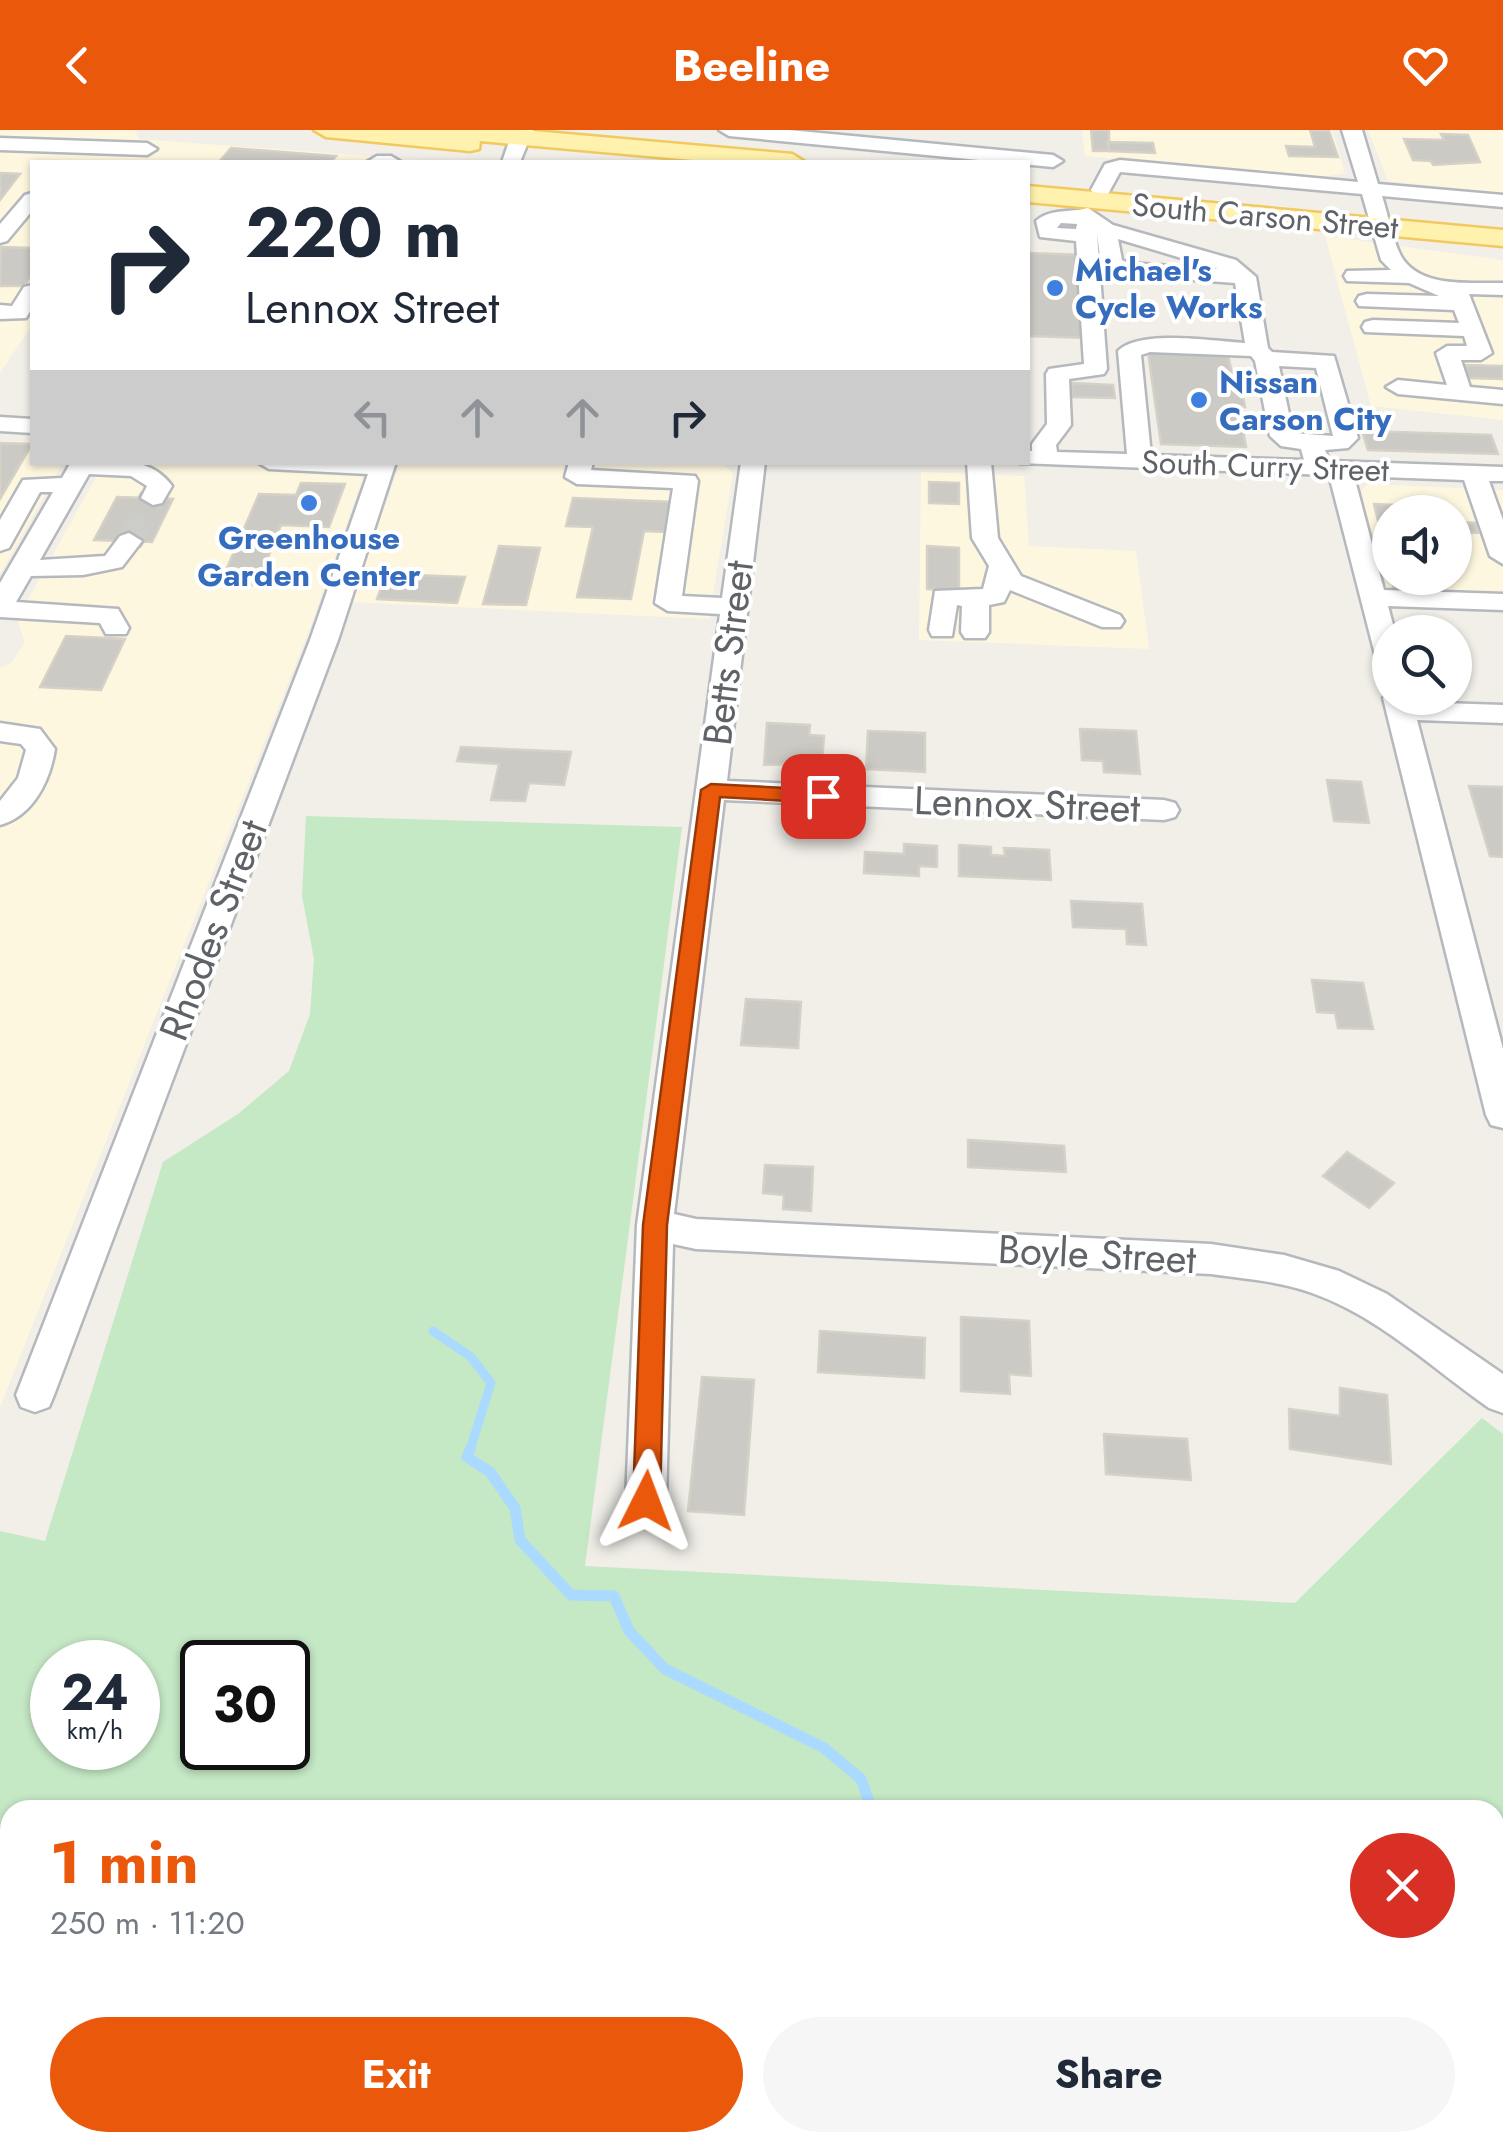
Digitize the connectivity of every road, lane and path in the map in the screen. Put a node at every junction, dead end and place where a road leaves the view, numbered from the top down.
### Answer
1 (158, 130) edge
2 (326, 130) edge
3 (440, 130) edge
4 (729, 130) edge
5 (1352, 130) edge
6 (0, 144) edge
7 (518, 145) edge
8 (1225, 154) dead end
9 (64, 155) edge
10 (111, 156) edge
11 (151, 156) edge
12 (1257, 156) dead end
13 (674, 159) edge
14 (713, 160) edge
15 (1054, 161) dead end
16 (1179, 171) junction
17 (1260, 178) junction
18 (1030, 185) edge
19 (1372, 188) junction
20 (1030, 195) edge
21 (30, 201) edge
22 (1503, 201) edge
23 (1094, 215) junction
24 (1381, 222) junction
25 (1503, 228) edge
26 (1, 236) edge
27 (30, 236) edge
28 (1503, 238) edge
29 (1355, 276) dead end
30 (1245, 278) junction
31 (1412, 278) junction
32 (1439, 287) junction
33 (1503, 288) edge
34 (30, 294) edge
35 (1367, 301) dead end
36 (9, 312) edge
37 (1471, 314) junction
38 (1373, 327) dead end
39 (0, 339) edge
40 (1262, 354) junction
41 (1398, 387) dead end
42 (1461, 393) junction
43 (1503, 397) edge
44 (0, 424) edge
45 (30, 426) edge
46 (1311, 442) junction
47 (1036, 458) edge
48 (1140, 462) junction
49 (383, 465) edge
50 (580, 465) edge
51 (753, 465) edge
52 (980, 465) edge
53 (1329, 469) junction
54 (78, 471) edge
55 (1503, 474) edge
56 (1478, 485) junction
57 (1381, 494) dead end
58 (153, 498) dead end
59 (129, 541) tunnel mouth
60 (0, 543) edge
61 (1503, 556) edge
62 (22, 568) junction
63 (1001, 568) junction
64 (976, 598) junction
65 (1372, 598) junction
66 (1503, 602) edge
67 (0, 607) edge
68 (734, 607) junction
69 (1376, 615) edge
70 (1111, 621) dead end
71 (116, 628) dead end
72 (942, 630) dead end
73 (976, 632) dead end
74 (1472, 711) edge
75 (1503, 714) edge
76 (1402, 715) edge
77 (0, 732) edge
78 (711, 790) junction
79 (1164, 810) dead end
80 (0, 815) edge
81 (1503, 1115) edge
82 (655, 1225) junction
83 (35, 1395) dead end
84 (1503, 1396) edge
85 (646, 1501) dead end

1 - 11 street
2 - 7 main road
3 - 7 main road
4 - 15 street
5 - 19 street
6 - 9 street
7 - 13 main road
8 - 16 street
9 - 10 street
10 - 11 street
12 - 17 street
13 - 14 main road
16 - 17 street
16 - 23 street
17 - 19 street
18 - 23 main road, South Carson Street
19 - 22 street
19 - 24 street
20 - 23 main road, South Carson Street
21 - 26 street
23 - 24 main road, South Carson Street
23 - 30 street
23 - 30 street
23 - 47 street
24 - 25 main road, South Carson Street
24 - 28 main road, South Carson Street
24 - 31 street
26 - 27 street
29 - 31 street
30 - 40 street
31 - 32 street
32 - 33 street
32 - 37 street
34 - 36 street
35 - 37 street
36 - 39 street
37 - 38 street
37 - 42 street
40 - 46 street
40 - 46 street
40 - 48 street
41 - 42 street
42 - 43 street
44 - 45 street
46 - 53 street
47 - 48 street, South Curry Street
48 - 53 street, South Curry Street
49 - 83 street, Rhodes Street
50 - 68 street
51 - 68 street, Betts Street
52 - 63 street
53 - 56 street, South Curry Street
53 - 65 street
54 - 58 street
54 - 60 street
54 - 62 street
55 - 56 street, South Curry Street
56 - 57 street
56 - 61 street
59 - 62 street
62 - 67 street
63 - 64 street
63 - 70 street
64 - 72 street
64 - 73 street
65 - 66 street
65 - 69 street
67 - 71 street
68 - 78 street, Betts Street
74 - 75 street
76 - 81 street
77 - 80 street
78 - 79 street, Lennox Street
78 - 82 street, Betts Street
82 - 84 street, Boyle Street
82 - 85 street, Betts Street

